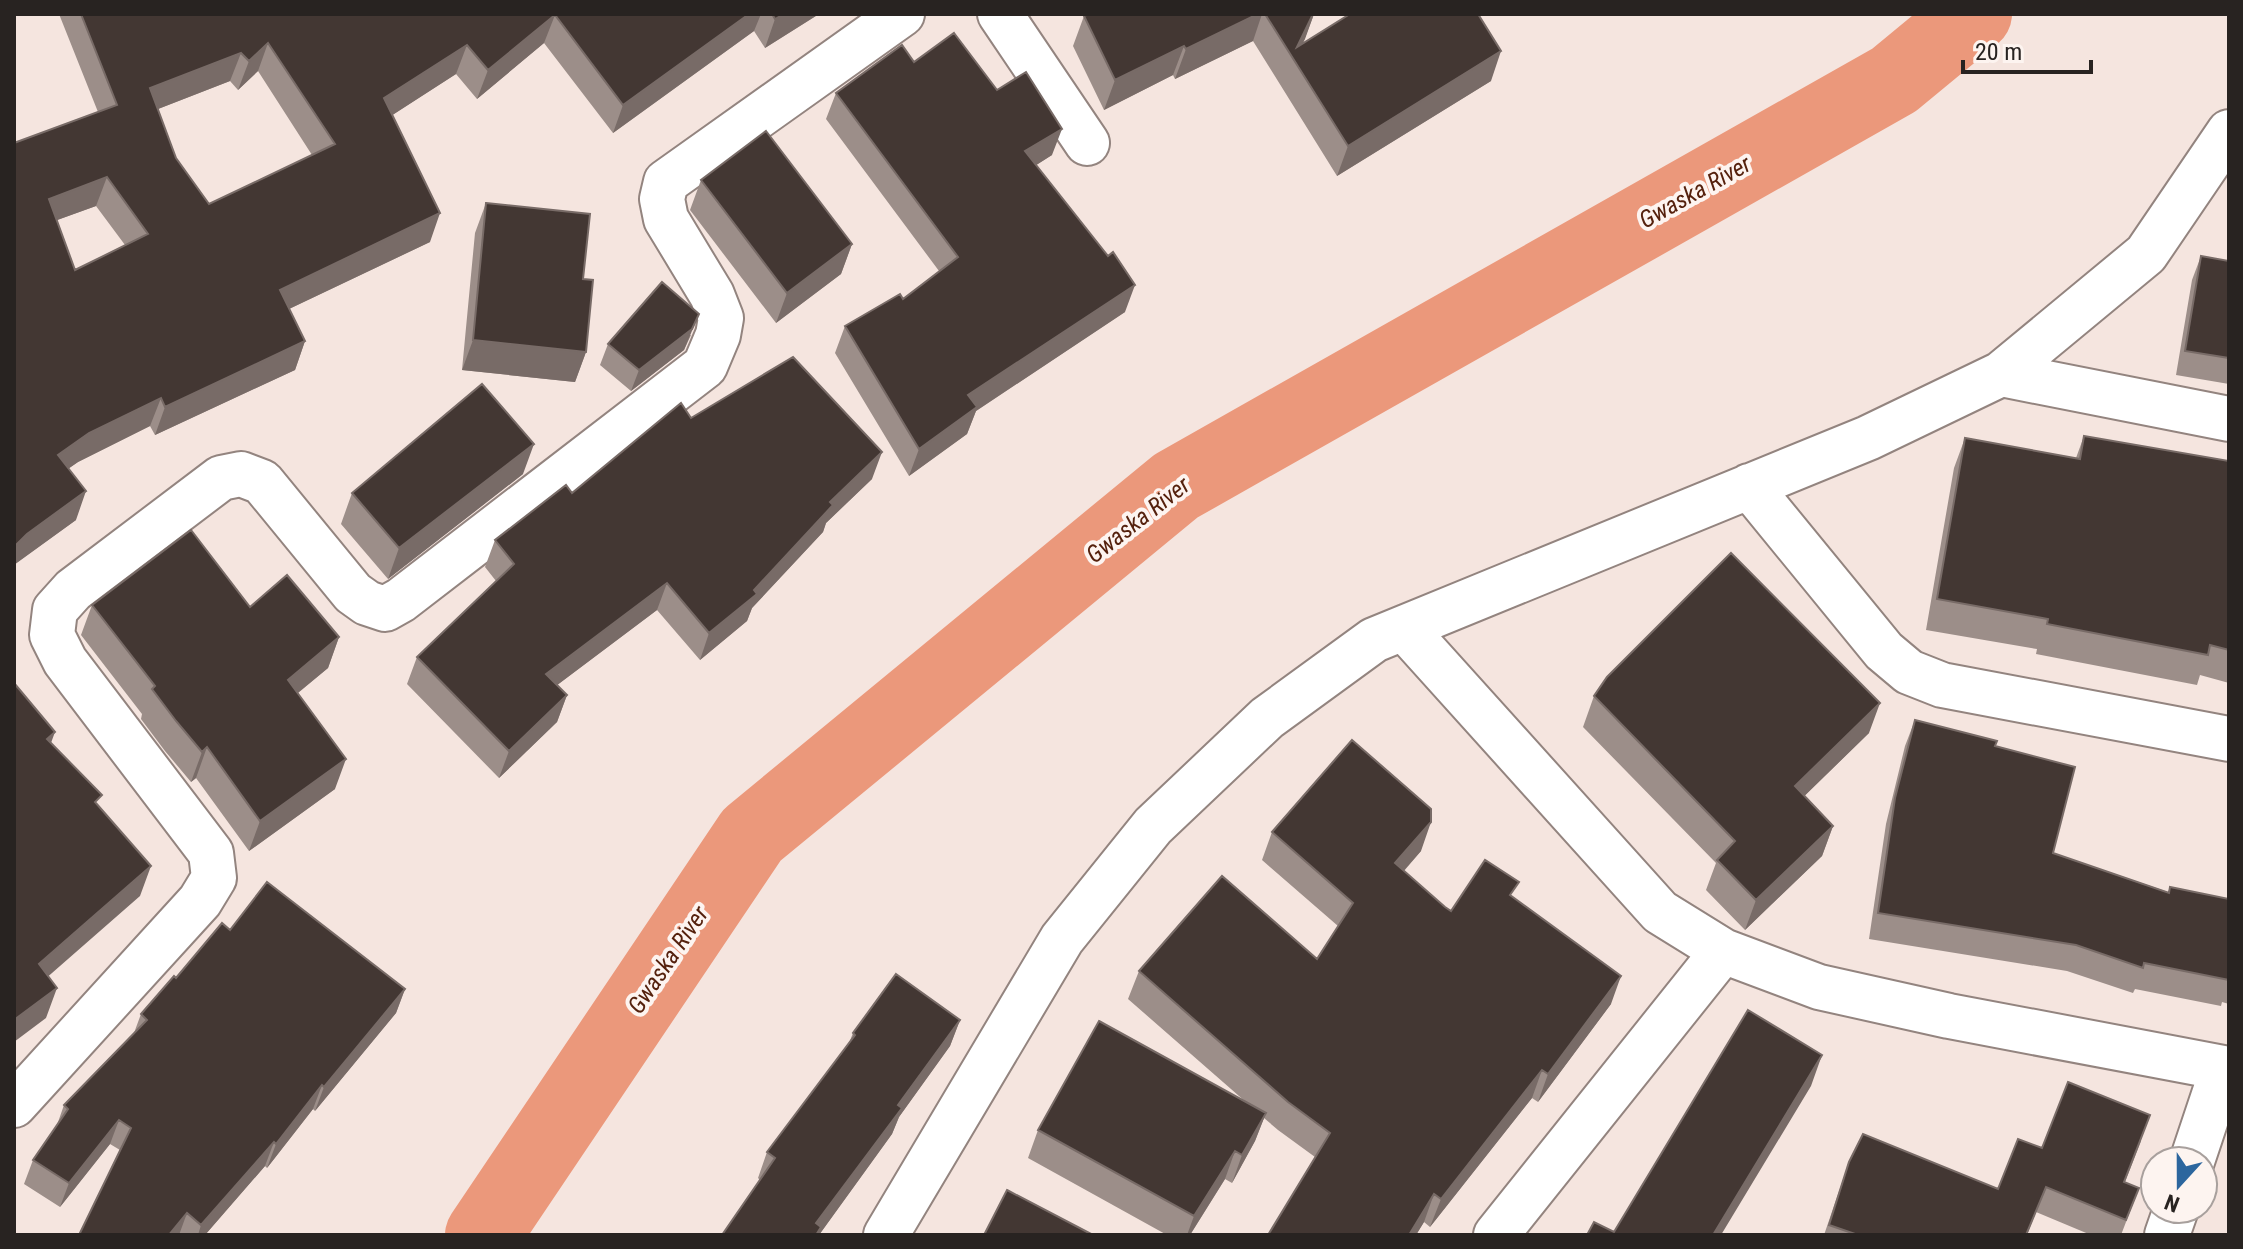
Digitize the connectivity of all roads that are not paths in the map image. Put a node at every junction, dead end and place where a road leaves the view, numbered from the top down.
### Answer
1 (902, 14) edge
2 (1000, 14) edge
3 (2229, 132) edge
4 (1087, 143) dead end
5 (2001, 374) junction
6 (2229, 419) edge
7 (1749, 486) junction
8 (1404, 628) junction
9 (2229, 739) edge
10 (1723, 951) junction
11 (2226, 1069) edge
12 (14, 1105) edge
13 (2198, 1145) edge
14 (886, 1235) edge
15 (1496, 1235) edge

1 - 12 street
2 - 4 street
3 - 5 street
5 - 6 street
5 - 7 street
7 - 8 street
7 - 9 street
8 - 10 street
8 - 14 street
10 - 11 street
10 - 15 street
11 - 13 street

